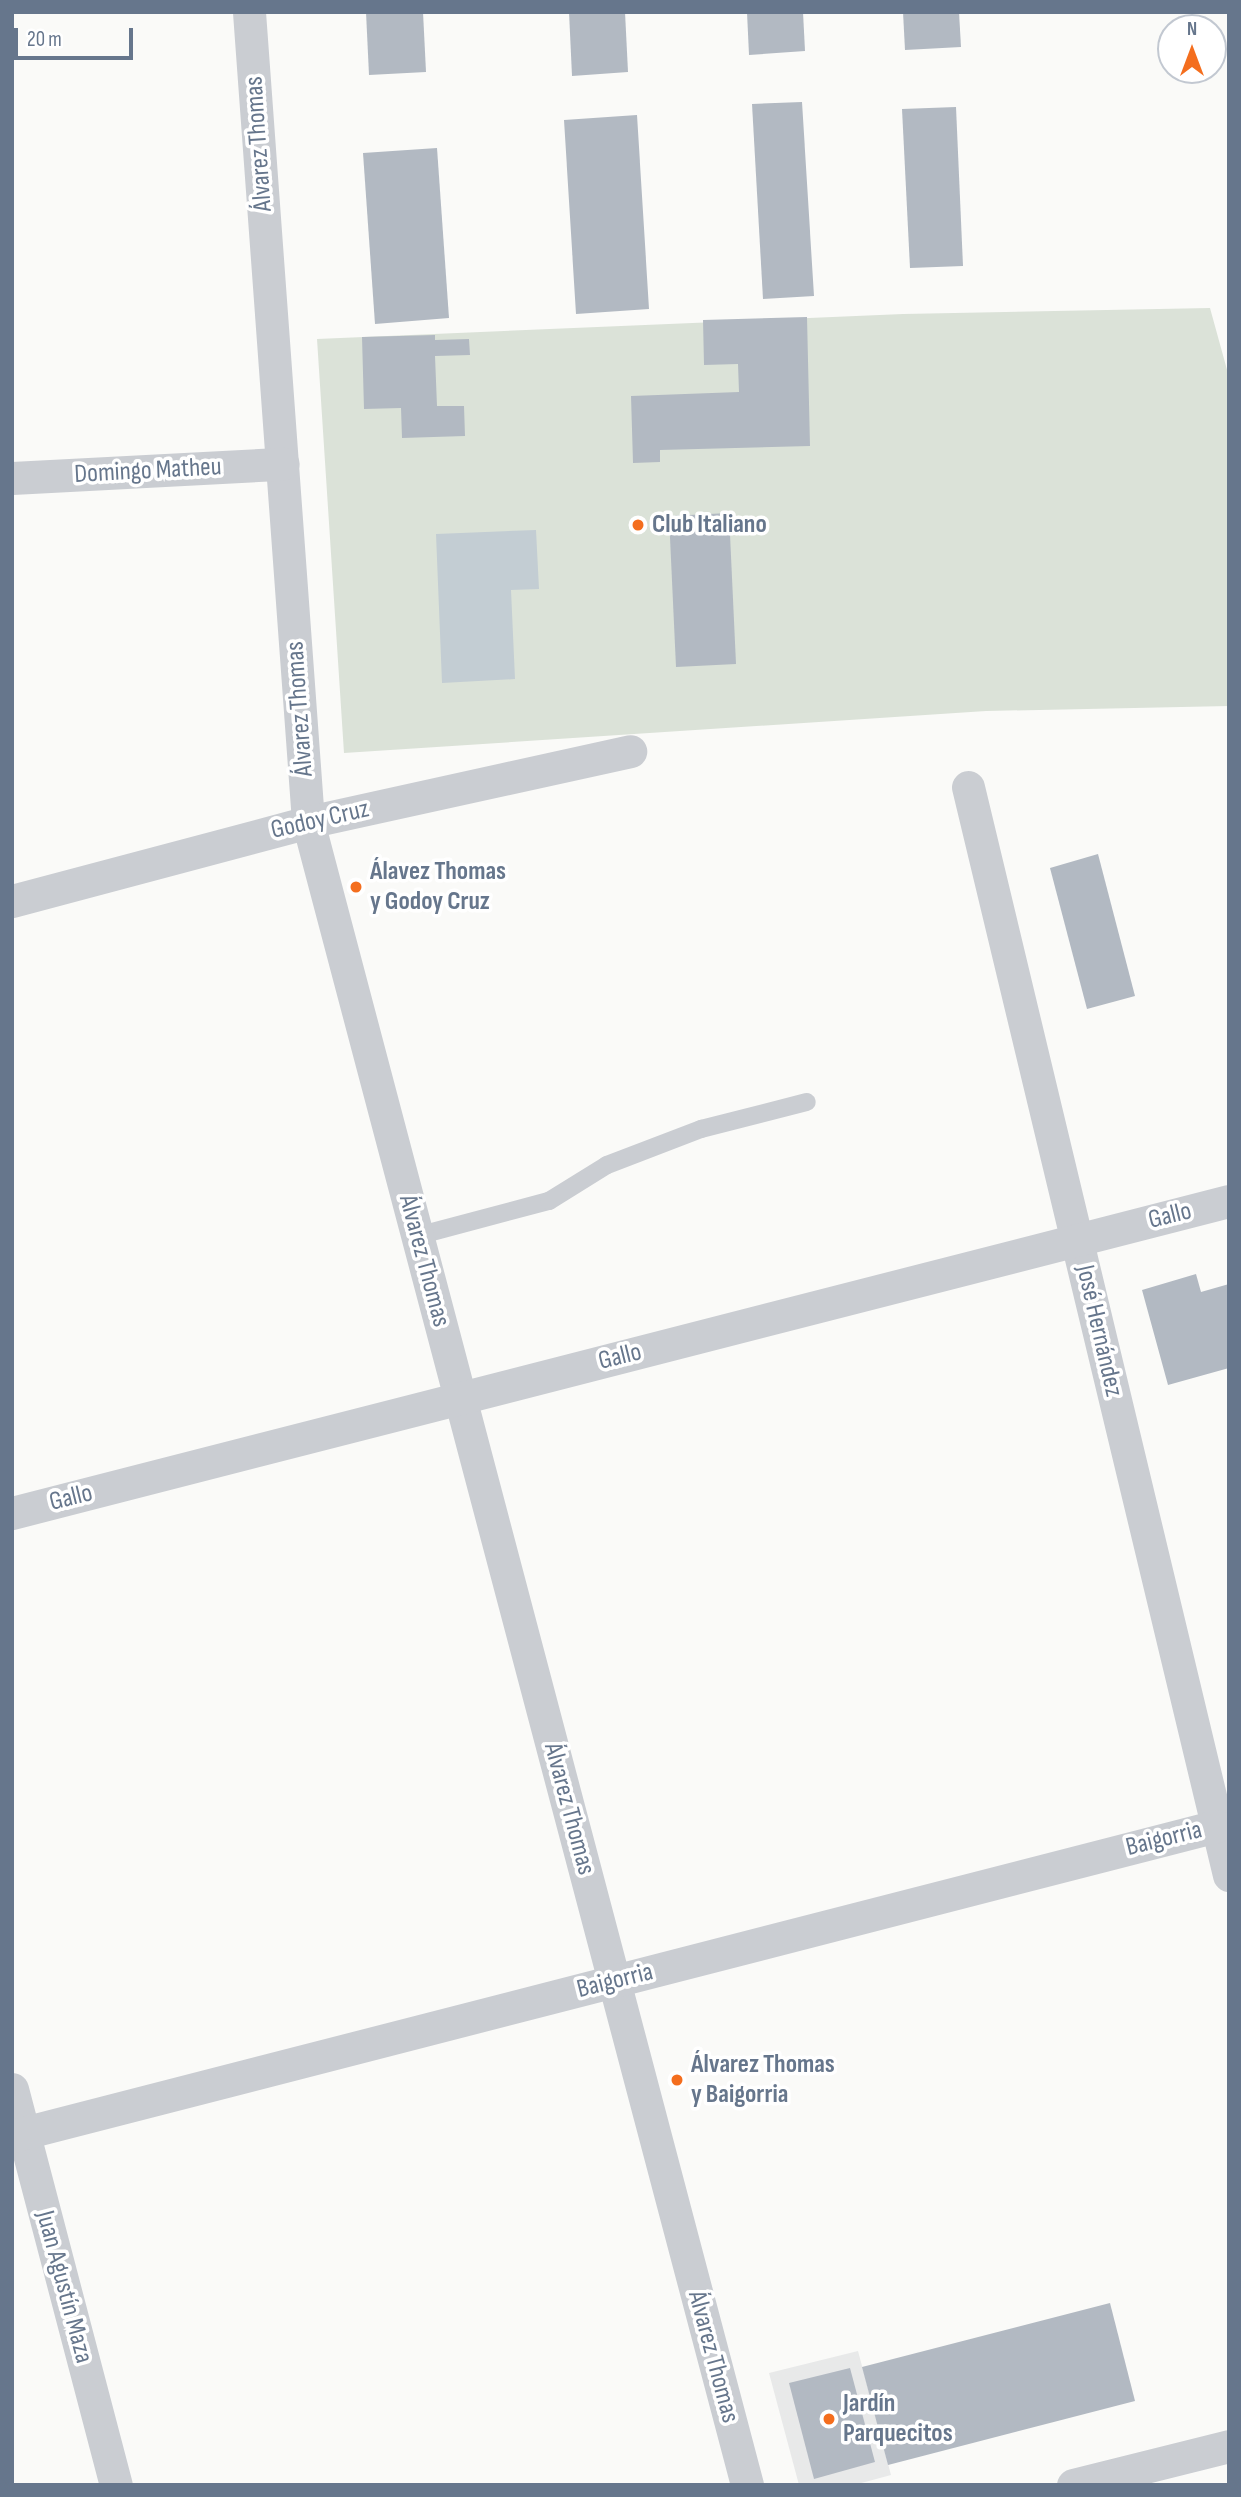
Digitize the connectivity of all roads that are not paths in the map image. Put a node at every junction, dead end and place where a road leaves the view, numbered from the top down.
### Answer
1 (249, 12) edge
2 (283, 464) junction
3 (12, 478) edge
4 (630, 751) dead end
5 (968, 787) dead end
6 (308, 822) junction
7 (12, 901) edge
8 (807, 1102) dead end
9 (1229, 1200) edge
10 (417, 1236) junction
11 (1077, 1240) junction
12 (460, 1398) junction
13 (12, 1513) edge
14 (1217, 1826) junction
15 (1229, 1875) edge
16 (614, 1981) junction
17 (12, 2089) edge
18 (18, 2134) edge
19 (1229, 2445) edge
20 (116, 2485) edge
21 (747, 2485) edge
22 (1073, 2485) edge

1 - 2 street, Álvarez Thomas
2 - 3 street, Domingo Matheu
2 - 6 street, Álvarez Thomas
4 - 6 street, Godoy Cruz
5 - 11 street, José Hernández
6 - 7 street, Godoy Cruz
6 - 10 street, Álvarez Thomas
8 - 10 lane
9 - 11 street, Gallo
10 - 12 street, Álvarez Thomas
11 - 12 street, Gallo
11 - 14 street, José Hernández
12 - 13 street, Gallo
12 - 16 street, Álvarez Thomas
14 - 15 street, José Hernández
14 - 16 street, Baigorria
16 - 18 street, Baigorria
16 - 21 street, Álvarez Thomas
17 - 18 street, Juan Agustín Maza
18 - 20 street, Juan Agustín Maza
19 - 22 street

